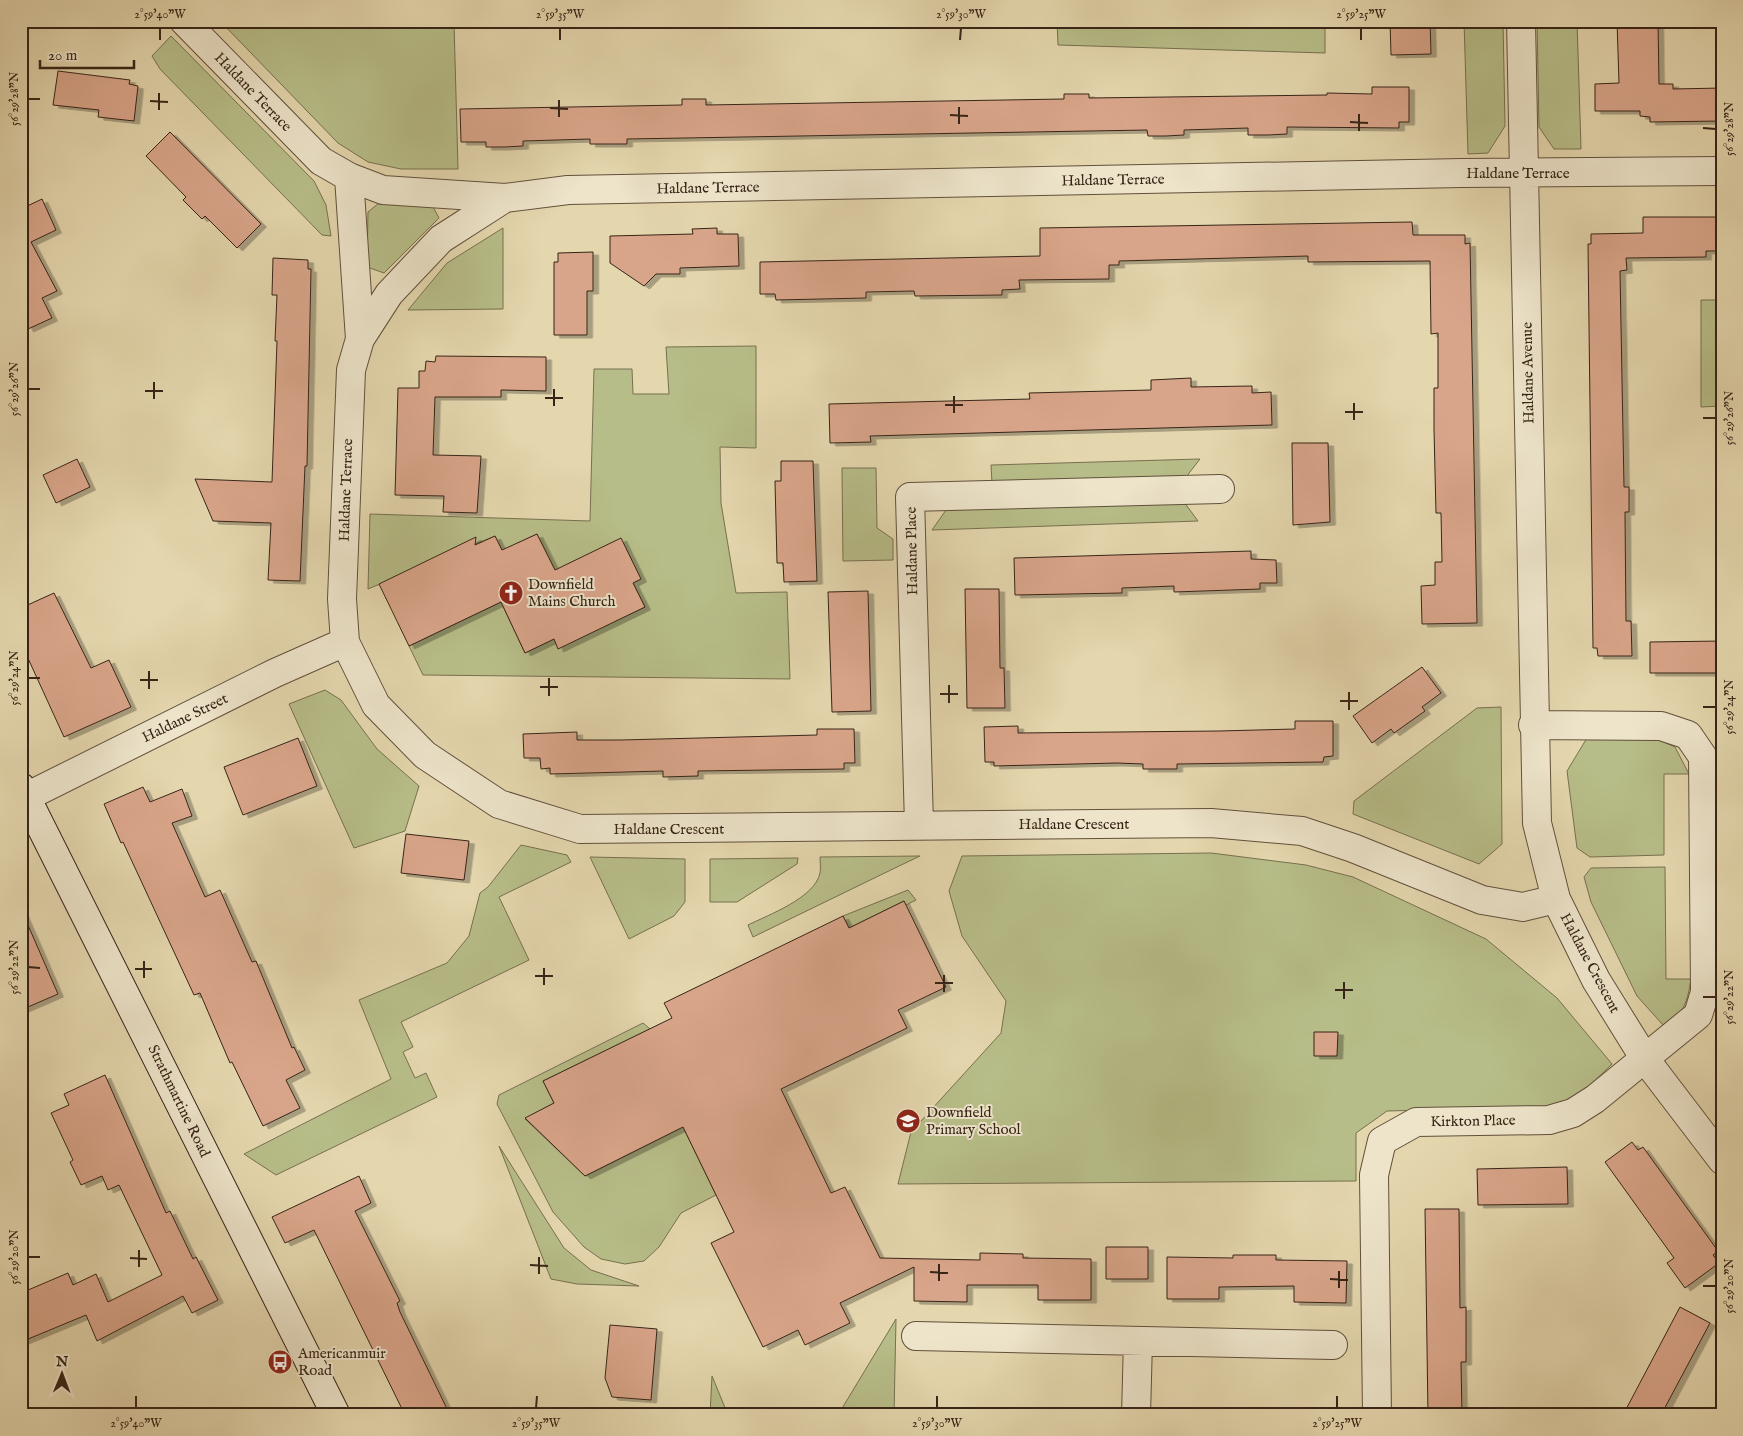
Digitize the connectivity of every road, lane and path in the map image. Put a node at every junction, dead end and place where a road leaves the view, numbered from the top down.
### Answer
1 (184, 21) edge
2 (1521, 21) edge
3 (1722, 171) edge
4 (1524, 172) junction
5 (349, 177) junction
6 (505, 198) junction
7 (360, 339) junction
8 (1220, 489) dead end
9 (345, 642) junction
10 (1533, 725) junction
11 (24, 792) edge
12 (919, 825) junction
13 (1556, 899) junction
14 (1645, 1059) junction
15 (1722, 1160) edge
16 (916, 1336) dead end
17 (1138, 1341) junction
18 (1334, 1345) dead end
19 (336, 1415) edge
20 (1136, 1415) edge
21 (1377, 1415) edge

1 - 5 street, Haldane Terrace
2 - 4 street, Haldane Avenue
3 - 4 street, Haldane Terrace
4 - 6 street, Haldane Terrace
4 - 10 street, Haldane Avenue
5 - 6 street, Haldane Terrace
5 - 7 street, Haldane Terrace
6 - 7 street, Haldane Terrace
7 - 9 street, Haldane Terrace
8 - 12 street, Haldane Place
9 - 11 street, Haldane Street
9 - 12 street, Haldane Crescent
10 - 13 street, Haldane Avenue
10 - 14 street
11 - 19 street, Strathmartine Road
12 - 13 street, Haldane Crescent
13 - 14 street, Haldane Crescent
14 - 15 street, Haldane Crescent
14 - 21 street, Kirkton Place
16 - 17 street
17 - 18 street
17 - 20 street

